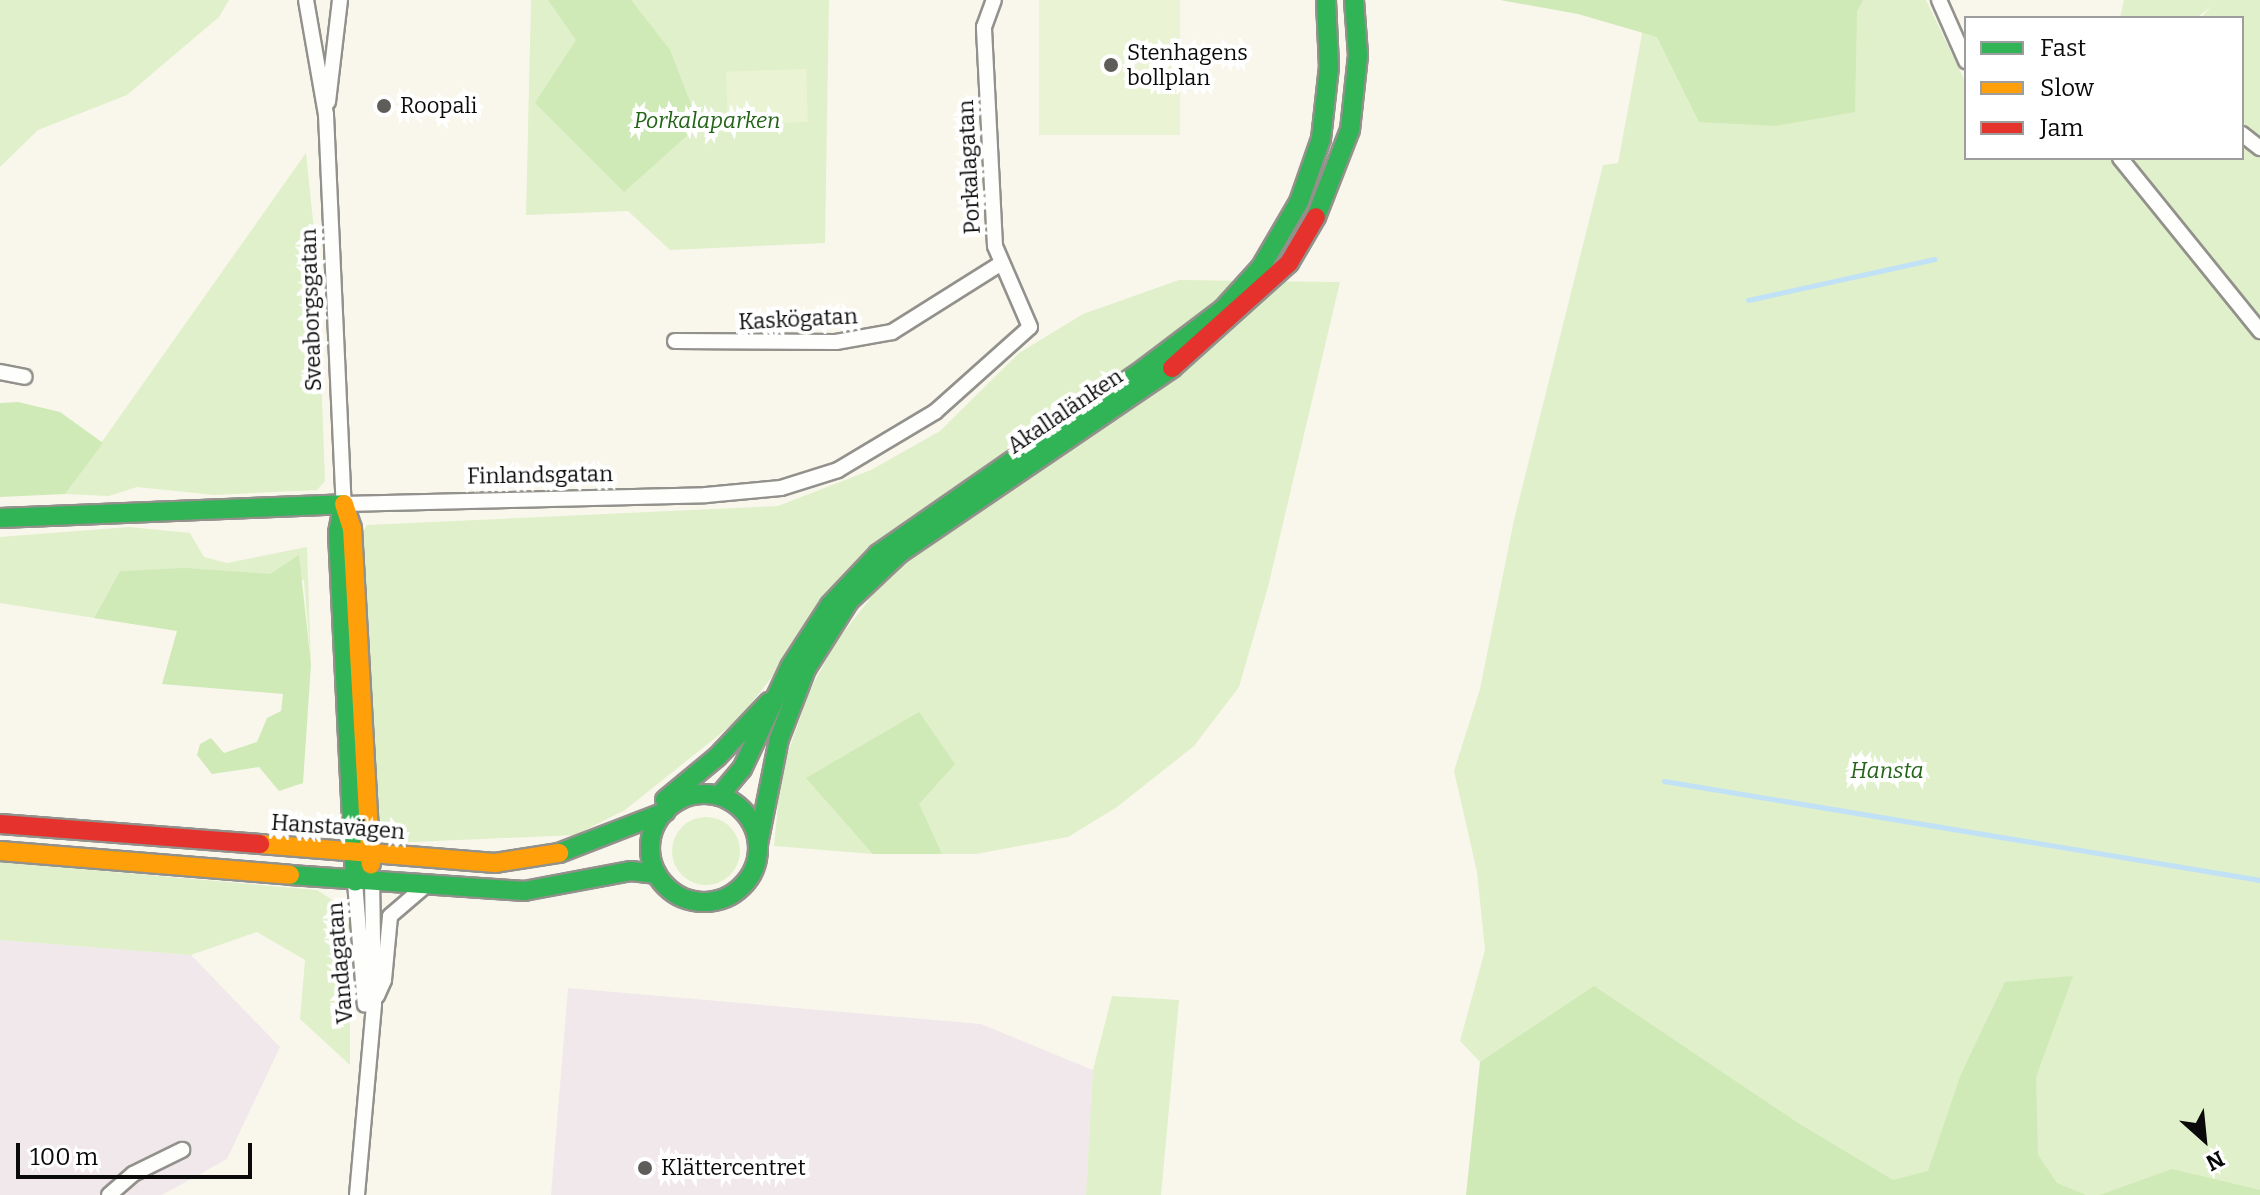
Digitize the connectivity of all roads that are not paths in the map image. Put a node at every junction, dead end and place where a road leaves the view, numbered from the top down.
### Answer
1 (306, 0) edge
2 (340, 0) edge
3 (994, 0) edge
4 (1326, 0) edge
5 (1354, 0) edge
6 (1939, 0) edge
7 (1964, 56) edge
8 (326, 115) junction
9 (2244, 136) edge
10 (2260, 148) edge
11 (2122, 160) edge
12 (1000, 264) junction
13 (1030, 327) joint
14 (2260, 331) edge
15 (675, 341) dead end
16 (0, 372) edge
17 (25, 377) dead end
18 (344, 504) junction
19 (0, 518) edge
20 (775, 696) junction
21 (719, 796) junction
22 (665, 812) junction
23 (0, 824) edge
24 (632, 826) junction
25 (758, 844) junction
26 (0, 851) edge
27 (362, 854) junction
28 (657, 874) junction
29 (364, 882) junction
30 (424, 887) junction
31 (374, 1004) junction
32 (369, 1041) junction
33 (182, 1150) dead end
34 (109, 1195) edge
35 (357, 1195) edge

1 - 8 street, Sveaborgsgatan
2 - 8 street, Sveaborgsgatan
3 - 12 street, Porkalagatan
4 - 20 main road, Akallalänken
5 - 25 main road, Akallalänken
6 - 7 street
8 - 18 street, Sveaborgsgatan
9 - 10 street
11 - 14 street
12 - 13 street, Porkalagatan
12 - 15 street, Kaskögatan
13 - 18 street, Finlandsgatan
16 - 17 street
18 - 19 main road, Finlandsgatan
18 - 27 main road, Sveaborgsgatan
20 - 21 main road, Akallalänken
20 - 24 main road
21 - 22 main road
21 - 25 main road
22 - 24 main road, Hanstavägen
22 - 28 main road
23 - 27 main road, Hanstavägen
24 - 27 main road, Hanstavägen
25 - 28 main road
26 - 29 main road
27 - 29 main road, Sveaborgsgatan
28 - 30 main road
29 - 30 main road
29 - 31 street, Vandagatan
29 - 32 street, Vandagatan
30 - 31 street, Vandagatan
31 - 32 street, Vandagatan
32 - 35 street, Vandagatan
33 - 34 street

